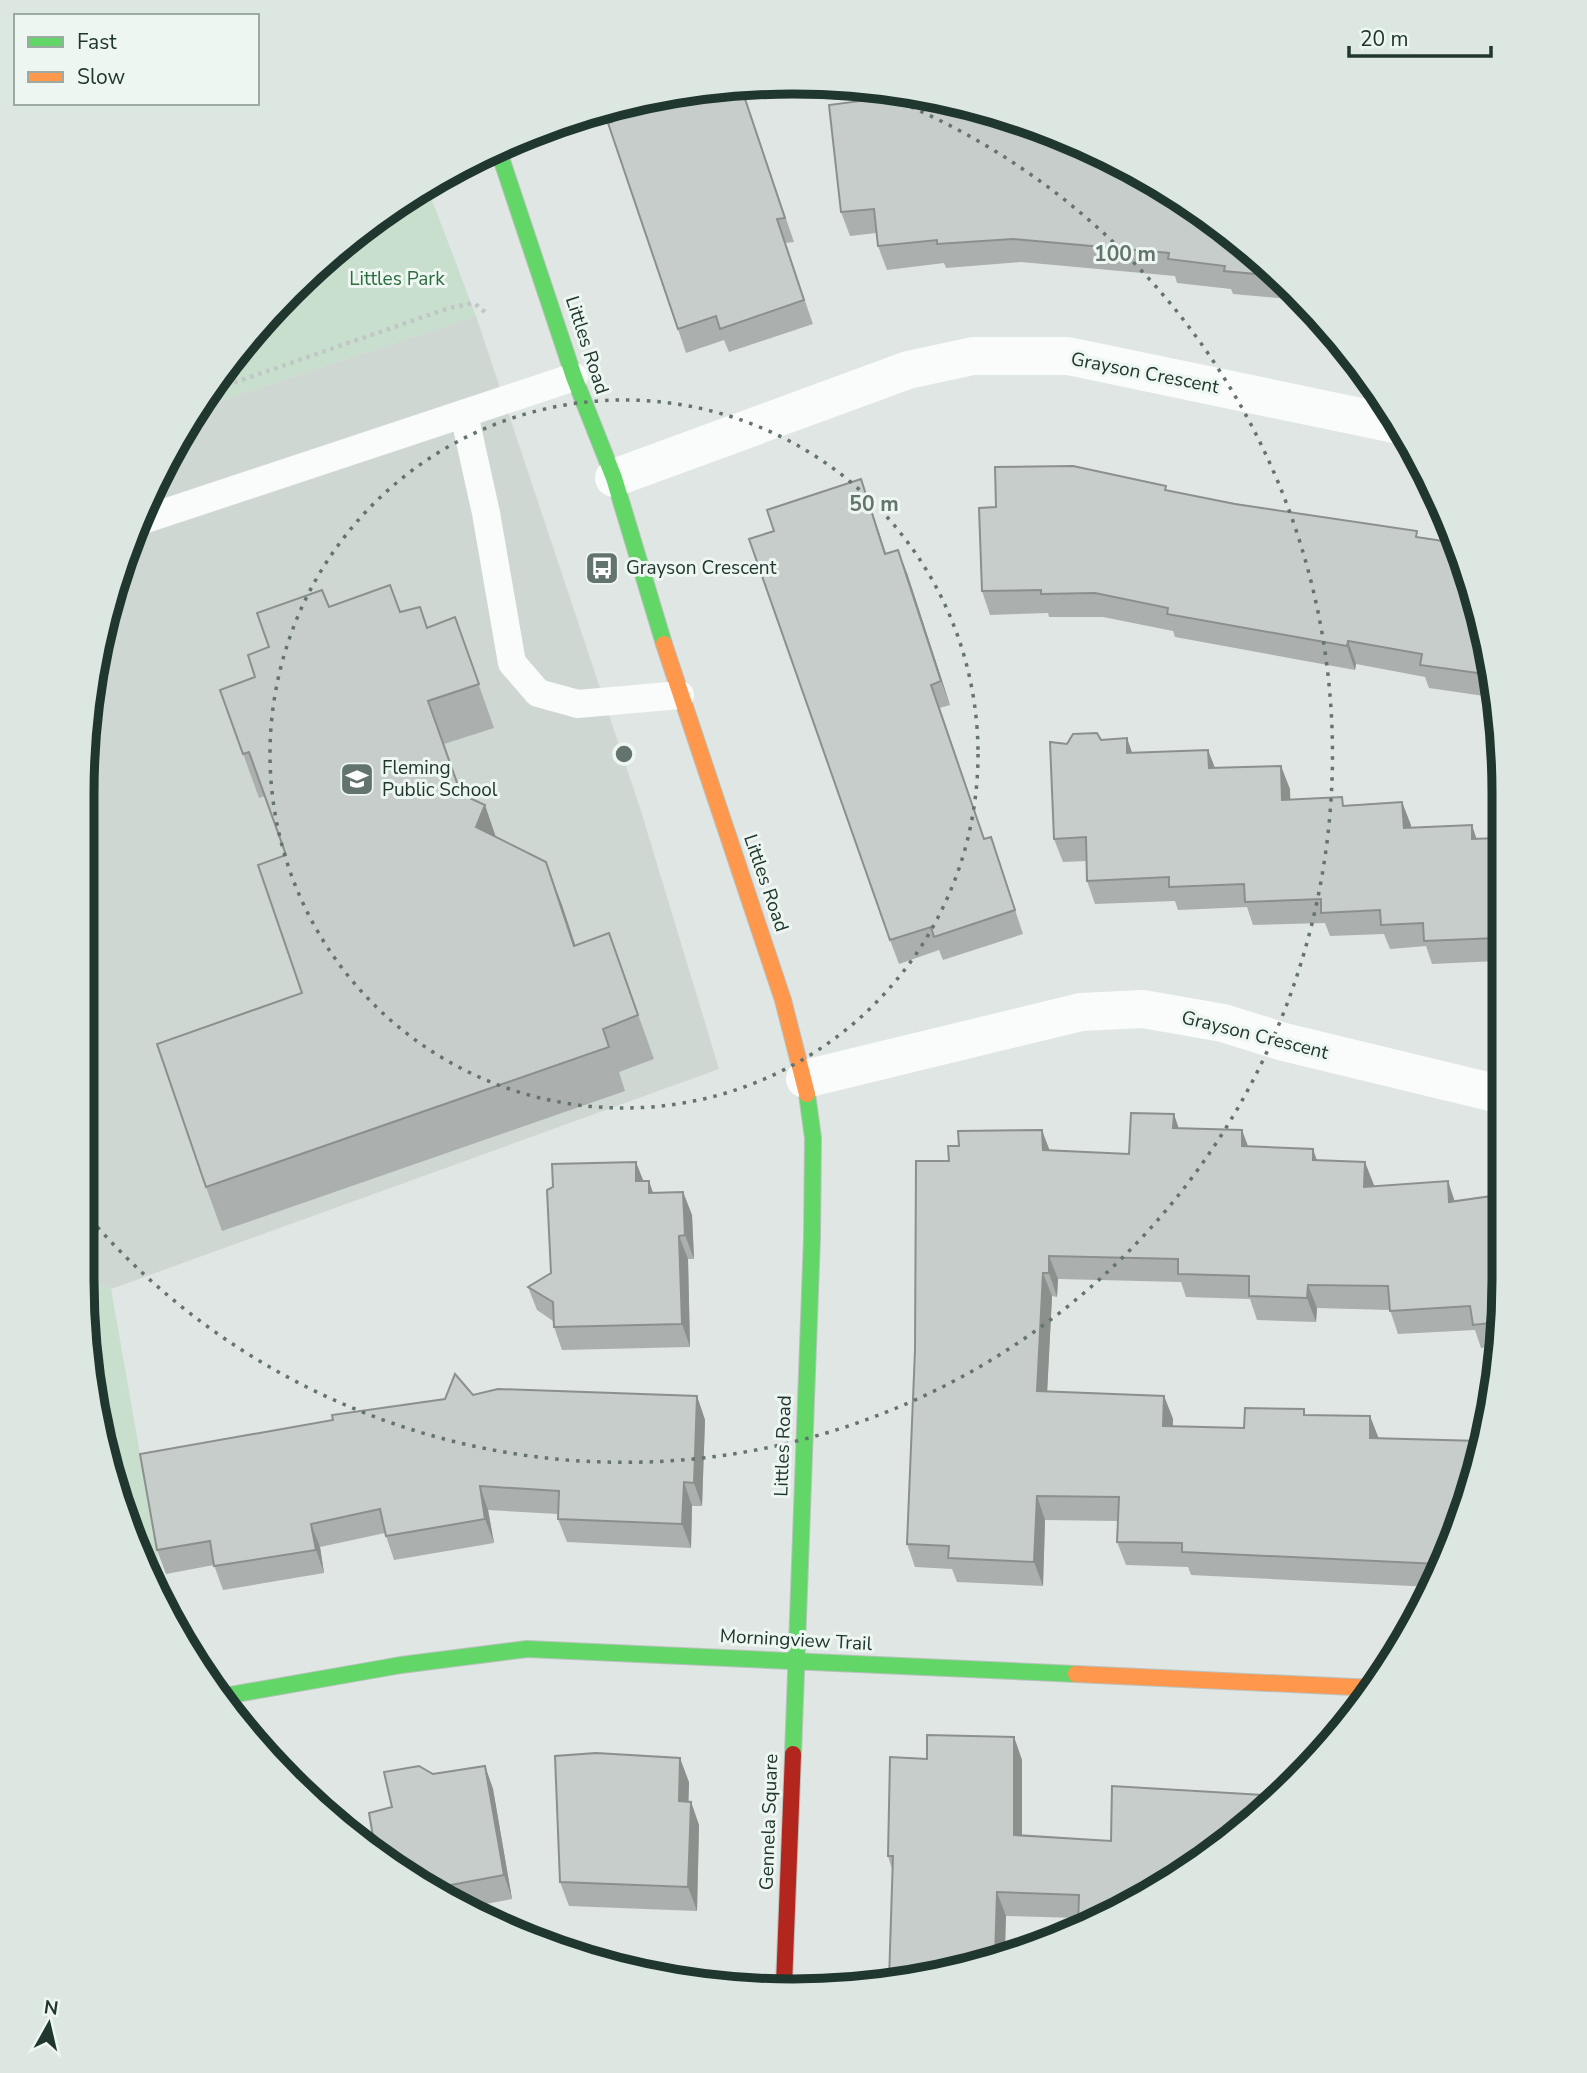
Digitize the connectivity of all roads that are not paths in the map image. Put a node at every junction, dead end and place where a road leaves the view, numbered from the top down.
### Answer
1 (501, 159) edge
2 (574, 377) junction
3 (464, 414) junction
4 (1386, 422) edge
5 (614, 478) junction
6 (152, 517) edge
7 (680, 695) junction
8 (805, 1079) junction
9 (1492, 1092) edge
10 (796, 1661) junction
11 (1361, 1687) edge
12 (232, 1695) edge
13 (784, 1979) edge

1 - 2 street, Littles Road
2 - 3 lane
2 - 5 street, Littles Road
3 - 6 lane
3 - 7 lane
4 - 5 street, Grayson Crescent
5 - 7 street, Littles Road
7 - 8 street, Littles Road
8 - 9 street, Grayson Crescent
8 - 10 street, Littles Road
10 - 11 street, Morningview Trail
10 - 12 street, Morningview Trail
10 - 13 street, Gennela Square

